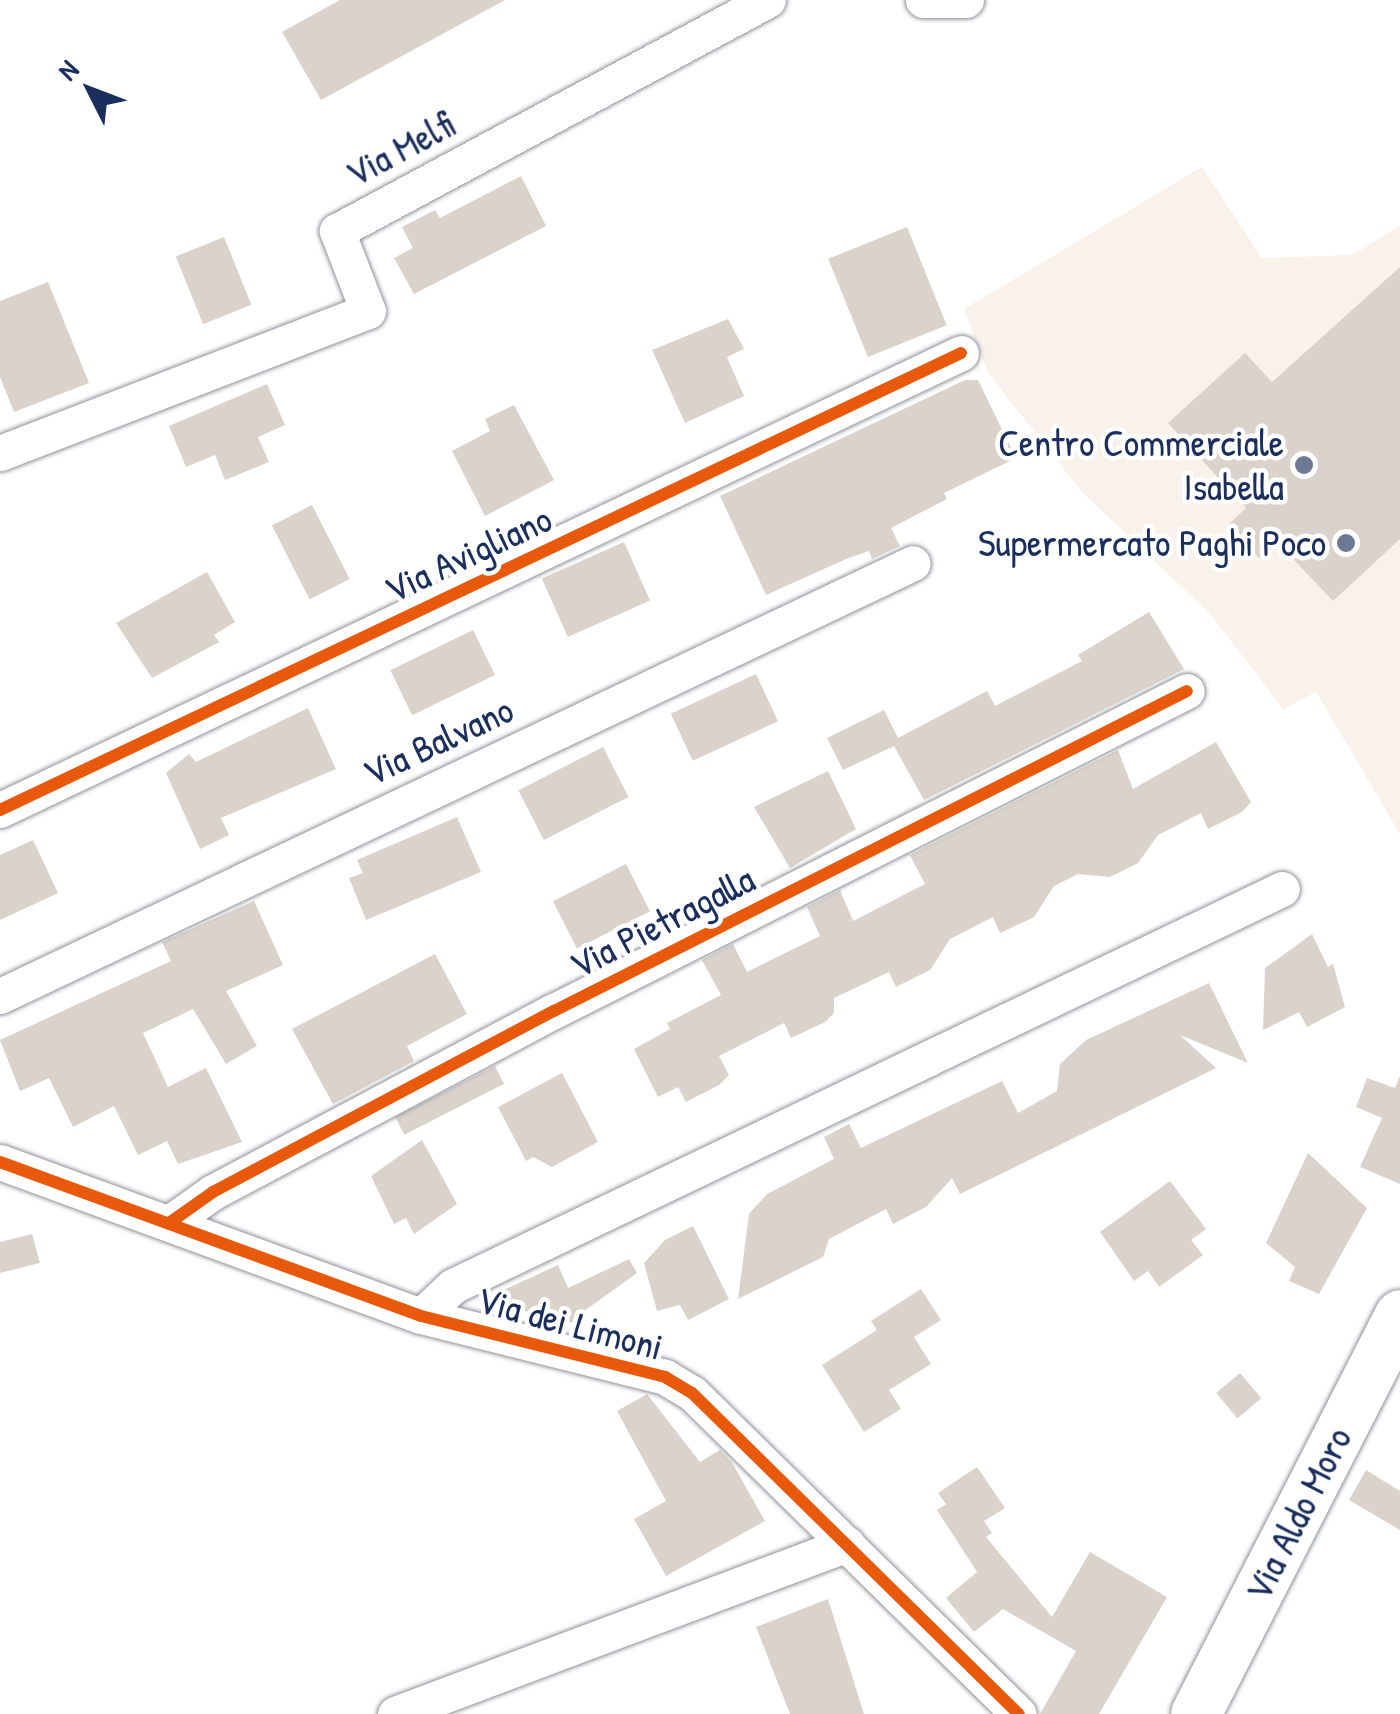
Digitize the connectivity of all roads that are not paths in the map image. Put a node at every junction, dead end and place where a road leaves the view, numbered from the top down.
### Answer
1 (768, 0) edge
2 (923, 0) edge
3 (966, 0) edge
4 (961, 353) dead end
5 (0, 453) edge
6 (913, 562) dead end
7 (1187, 691) dead end
8 (0, 810) edge
9 (1282, 889) dead end
10 (0, 996) edge
11 (0, 1162) edge
12 (172, 1221) junction
13 (1400, 1315) edge
14 (421, 1316) junction
15 (847, 1544) junction
16 (395, 1714) edge
17 (1019, 1714) edge
18 (1196, 1714) edge

1 - 5 street, Via Melfi
2 - 3 street
4 - 8 street, Via Avigliano
6 - 10 street, Via Balvano
7 - 12 street, Via Pietragalla
9 - 14 street
11 - 12 street, Via dei Limoni
12 - 14 street, Via dei Limoni
13 - 18 street, Via Aldo Moro
14 - 15 street, Via dei Limoni
15 - 16 street
15 - 17 street, Via dei Limoni

